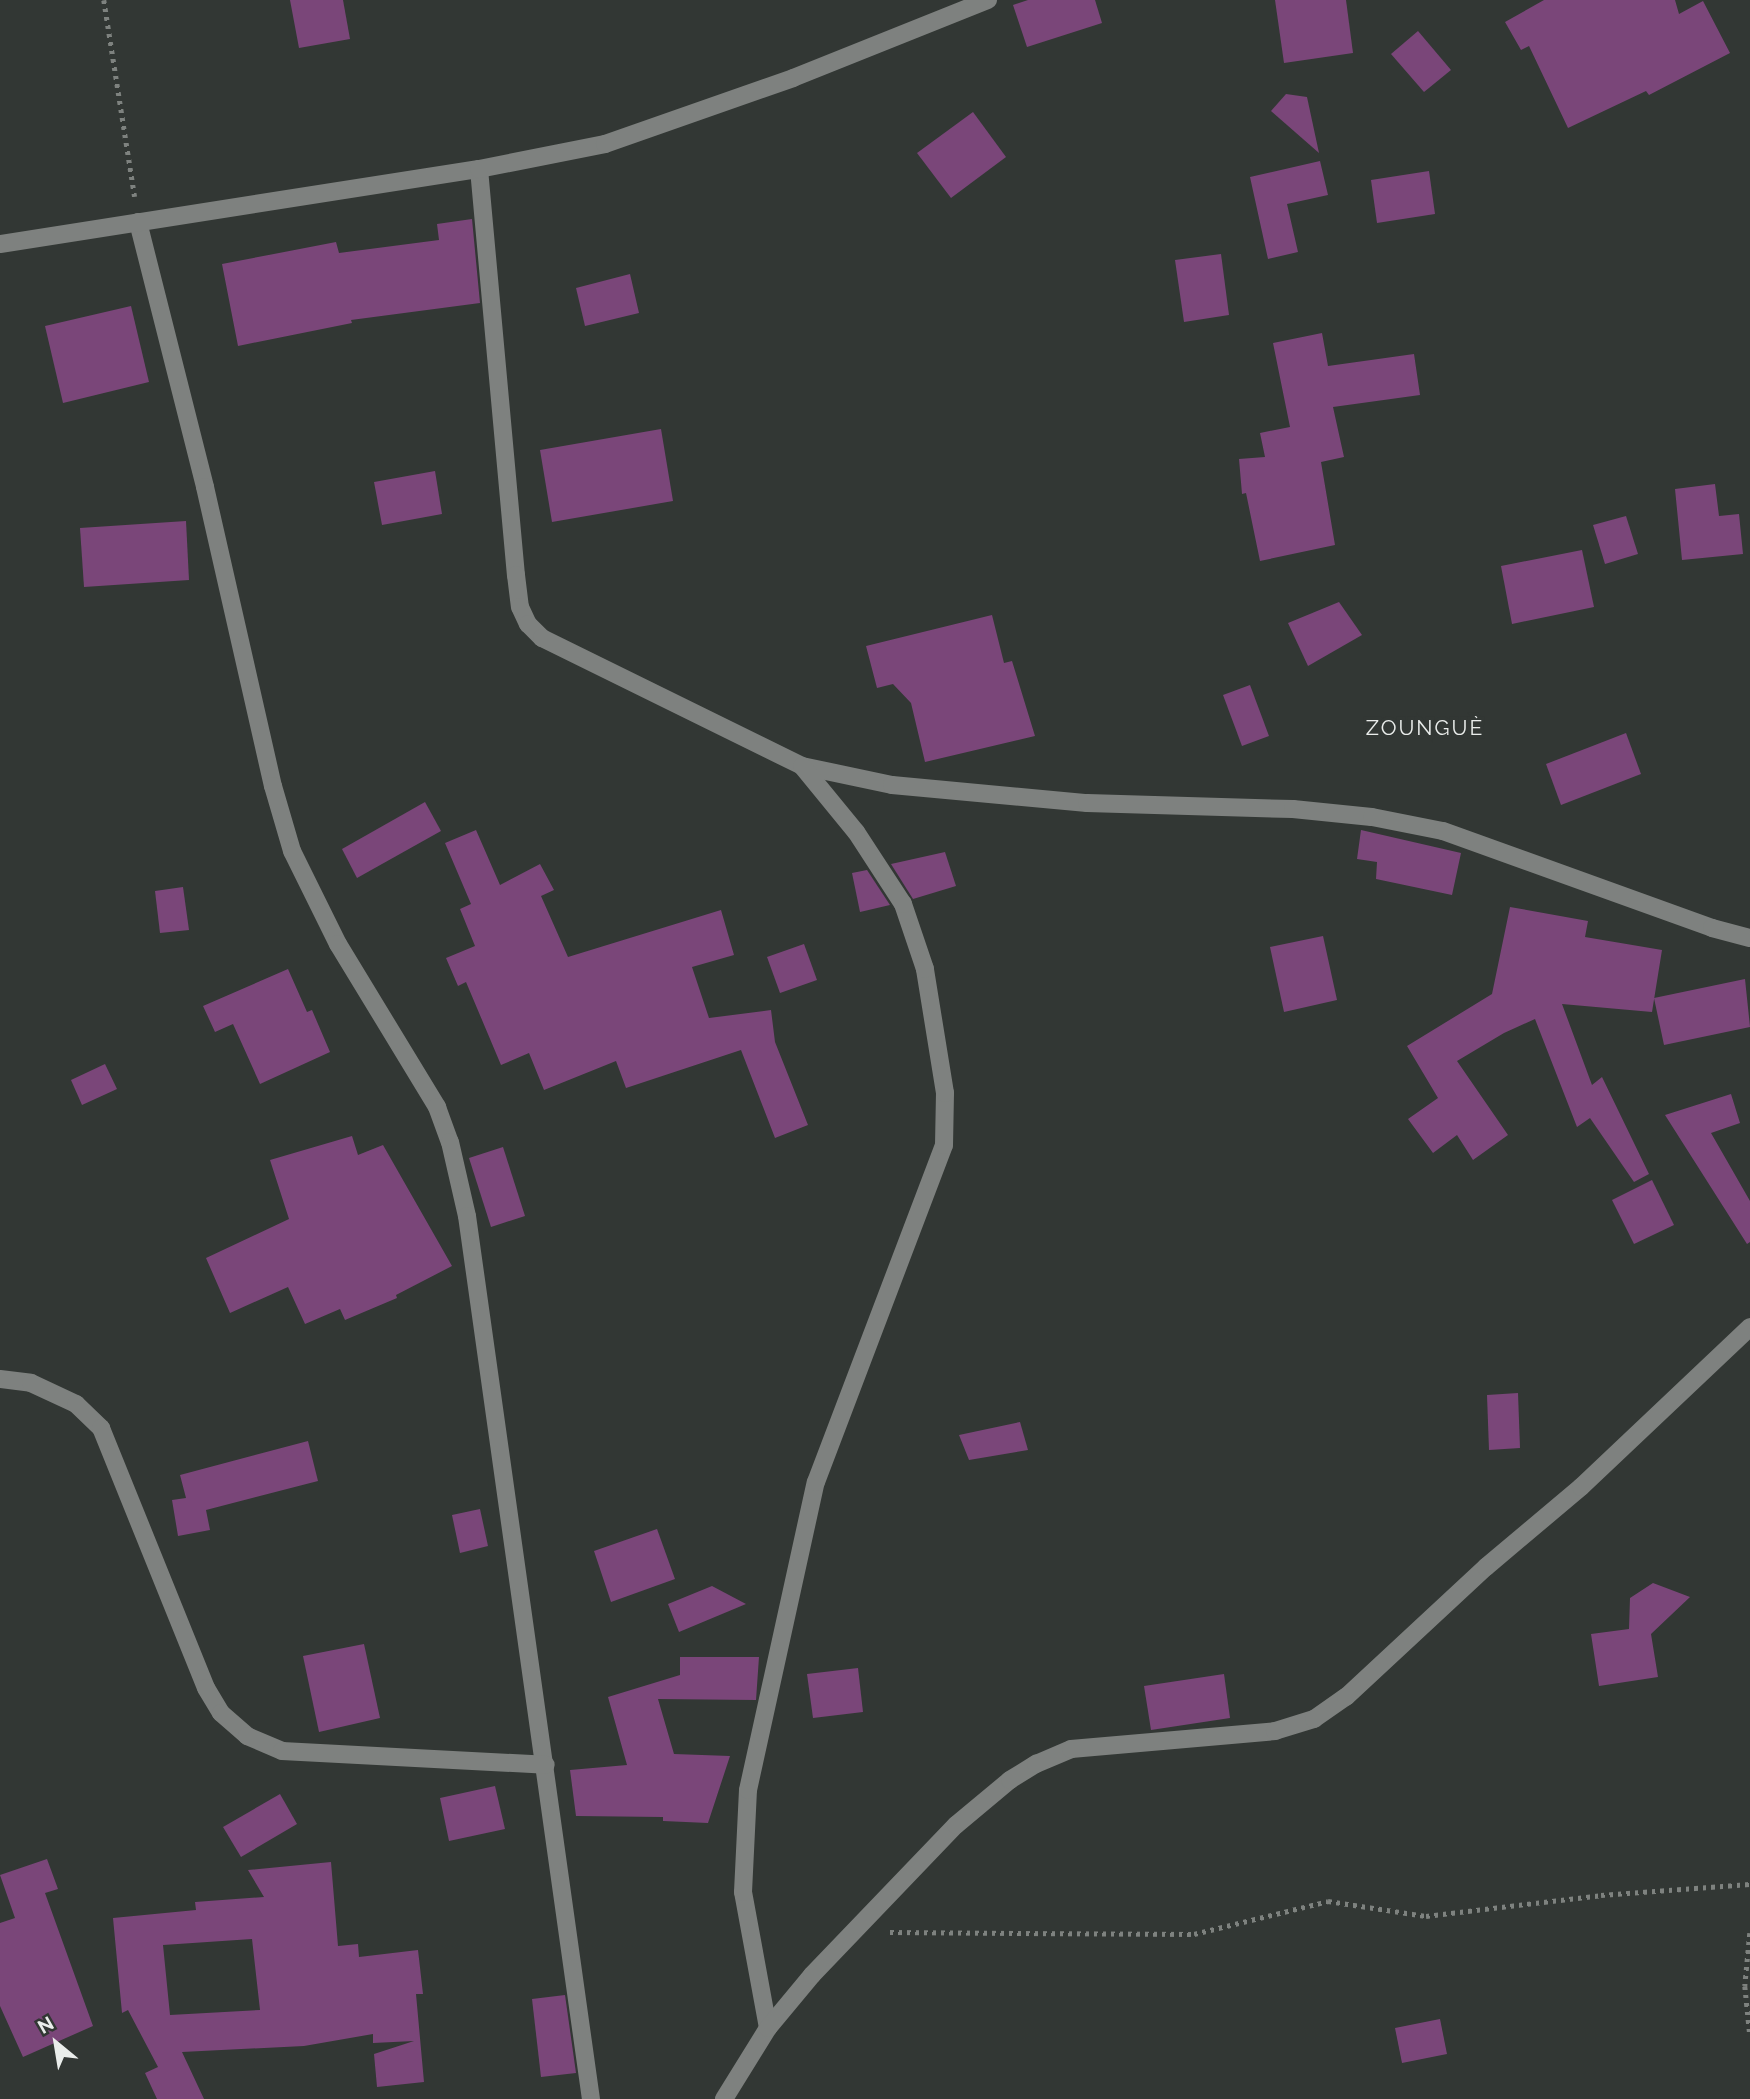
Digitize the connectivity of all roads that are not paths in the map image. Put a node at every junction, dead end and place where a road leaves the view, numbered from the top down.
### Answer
1 (988, 0) edge
2 (479, 169) junction
3 (138, 222) junction
4 (0, 244) edge
5 (802, 766) junction
6 (1750, 938) edge
7 (1750, 1327) edge
8 (0, 1379) edge
9 (546, 1765) junction
10 (768, 2028) junction
11 (591, 2099) edge
12 (724, 2099) edge

1 - 2 street
2 - 3 street
2 - 5 street
3 - 4 street
3 - 9 street
5 - 6 street
5 - 10 street
7 - 10 street
8 - 9 street
9 - 11 street
10 - 12 street

